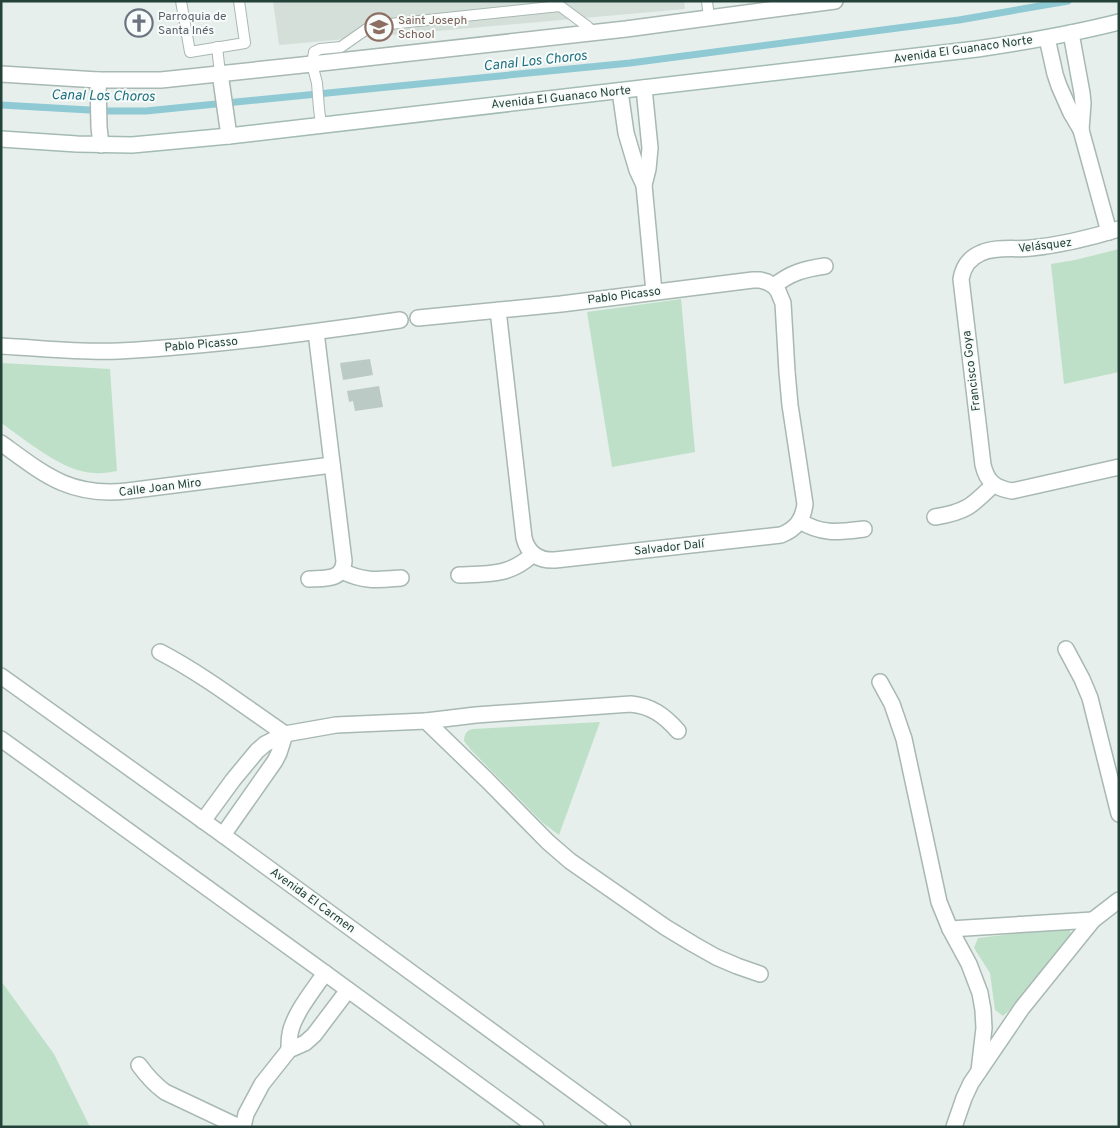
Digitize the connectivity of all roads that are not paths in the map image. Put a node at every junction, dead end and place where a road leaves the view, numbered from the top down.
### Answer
1 (181, 1) edge
2 (238, 1) edge
3 (708, 1) edge
4 (835, 1) edge
5 (709, 18) junction
6 (1119, 22) edge
7 (593, 32) junction
8 (1071, 33) junction
9 (1047, 38) junction
10 (217, 47) junction
11 (312, 64) junction
12 (1, 74) edge
13 (98, 80) junction
14 (221, 80) junction
15 (644, 88) junction
16 (620, 91) junction
17 (321, 124) junction
18 (1081, 130) junction
19 (228, 136) junction
20 (1, 139) edge
21 (101, 145) junction
22 (644, 185) junction
23 (1114, 230) edge
24 (972, 258) joint
25 (824, 266) dead end
26 (774, 286) junction
27 (654, 292) junction
28 (498, 310) junction
29 (418, 318) dead end
30 (400, 320) dead end
31 (316, 332) junction
32 (1, 346) edge
33 (1, 443) edge
34 (332, 465) junction
35 (1119, 467) edge
36 (993, 485) junction
37 (935, 517) dead end
38 (800, 521) junction
39 (864, 529) dead end
40 (533, 554) junction
41 (342, 571) junction
42 (459, 575) dead end
43 (402, 578) dead end
44 (309, 579) dead end
45 (1066, 650) dead end
46 (160, 652) dead end
47 (1, 676) edge
48 (880, 682) dead end
49 (426, 722) junction
50 (678, 731) dead end
51 (285, 734) junction
52 (1, 740) edge
53 (1119, 814) edge
54 (204, 821) junction
55 (223, 835) junction
56 (1119, 900) edge
57 (1092, 920) junction
58 (950, 930) junction
59 (325, 973) junction
60 (760, 974) dead end
61 (348, 990) junction
62 (289, 1050) junction
63 (139, 1065) dead end
64 (979, 1070) junction
65 (239, 1127) edge
66 (243, 1127) edge
67 (536, 1127) edge
68 (623, 1127) edge
69 (954, 1127) edge

1 - 10 lane
2 - 10 lane
3 - 5 lane
4 - 5 street
5 - 7 street
6 - 8 street, Avenida El Guanaco Norte
7 - 11 street
7 - 11 lane
8 - 9 street, Avenida El Guanaco Norte
8 - 18 street
9 - 15 street, Avenida El Guanaco Norte
9 - 18 street
10 - 14 lane
11 - 14 street
11 - 17 lane
12 - 13 street
13 - 14 street
13 - 21 street
14 - 19 street
15 - 16 street, Avenida El Guanaco Norte
15 - 22 street
16 - 17 street, Avenida El Guanaco Norte
16 - 22 street
17 - 19 street, Avenida El Guanaco Norte
18 - 23 street
19 - 21 street, Avenida El Guanaco Norte
20 - 21 street, Avenida El Guanaco Norte
22 - 27 street
23 - 24 street, Velásquez
24 - 36 street, Francisco Goya
25 - 26 street
26 - 27 street, Pablo Picasso
26 - 38 street
27 - 28 street, Pablo Picasso
28 - 29 street, Pablo Picasso
28 - 40 street
30 - 31 street, Pablo Picasso
31 - 32 street, Pablo Picasso
31 - 34 street
33 - 34 street, Calle Joan Miro
34 - 41 street
35 - 36 street
36 - 37 street
38 - 39 street
38 - 40 street, Salvador Dalí
40 - 42 street
41 - 43 street
41 - 44 street
45 - 53 street
46 - 51 street
47 - 54 street, Avenida El Carmen
48 - 58 street
49 - 50 street
49 - 51 street
49 - 60 street
51 - 54 street
51 - 55 street
52 - 59 street
54 - 55 street, Avenida El Carmen
55 - 68 street, Avenida El Carmen
56 - 57 street
57 - 58 street
57 - 64 street
58 - 64 street
59 - 61 street
59 - 62 street
61 - 62 street
61 - 67 street
62 - 66 street
63 - 65 street
64 - 69 street

